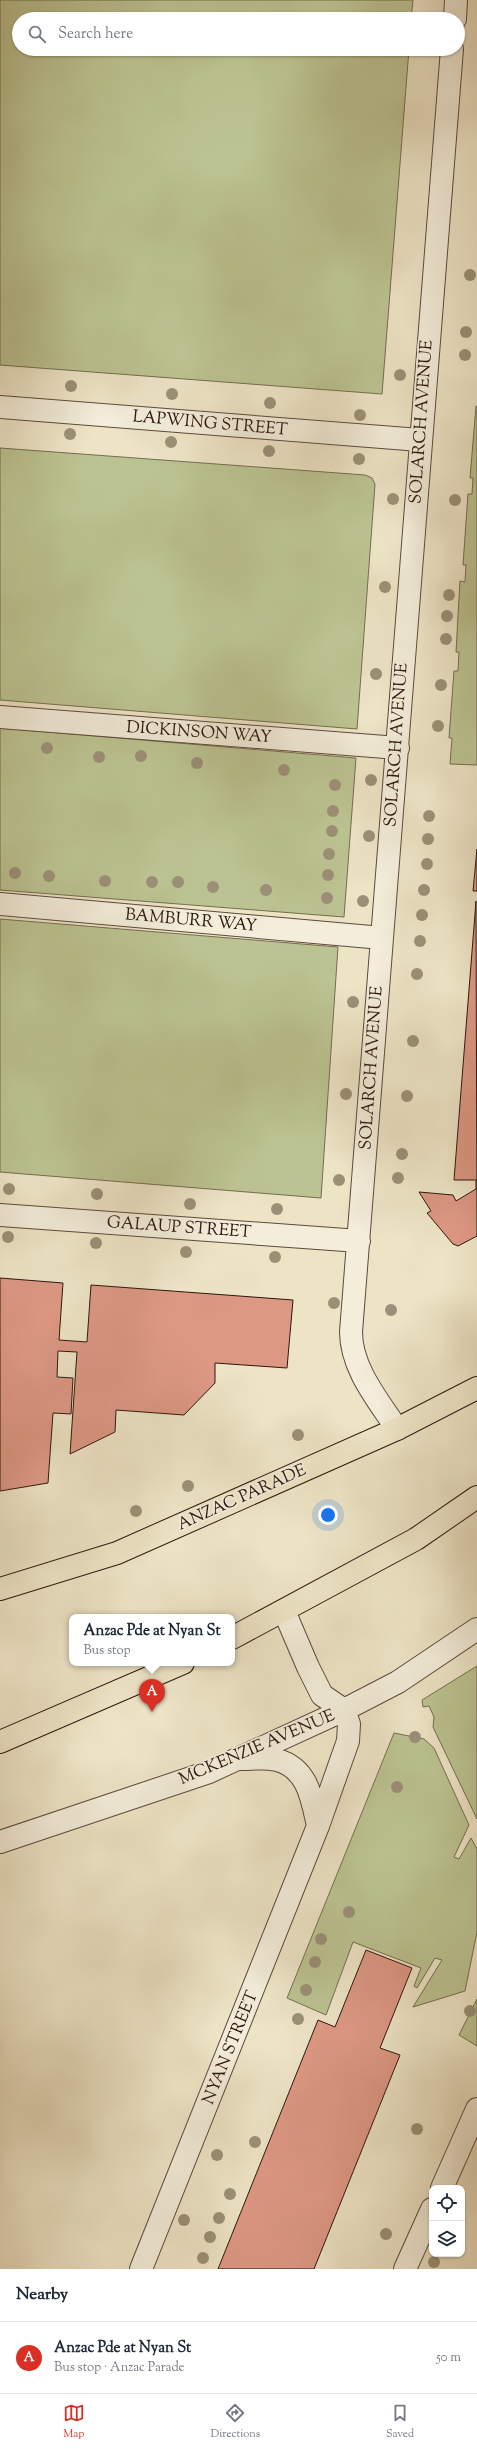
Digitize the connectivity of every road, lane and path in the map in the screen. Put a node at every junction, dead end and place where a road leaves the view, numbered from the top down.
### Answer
1 (456, 0) edge
2 (455, 12) edge
3 (451, 56) edge
4 (0, 408) edge
5 (420, 440) junction
6 (0, 717) edge
7 (398, 748) junction
8 (0, 904) edge
9 (382, 938) junction
10 (0, 1215) edge
11 (359, 1241) junction
12 (477, 1388) edge
13 (396, 1429) junction
14 (477, 1497) edge
15 (0, 1588) edge
16 (284, 1611) junction
17 (477, 1629) edge
18 (235, 1636) edge
19 (176, 1666) edge
20 (344, 1710) junction
21 (0, 1742) edge
22 (237, 1759) junction
23 (318, 1826) junction
24 (0, 1842) edge
25 (477, 2109) edge
26 (443, 2185) edge
27 (429, 2216) edge
28 (141, 2269) edge
29 (405, 2269) edge

1 - 2 street
3 - 5 street, SOLARCH AVENUE
4 - 5 street, LAPWING STREET
5 - 7 street, SOLARCH AVENUE
6 - 7 street, DICKINSON WAY
7 - 9 street, SOLARCH AVENUE
8 - 9 street, BAMBURR WAY
9 - 11 street, SOLARCH AVENUE
10 - 11 street, GALAUP STREET
11 - 13 street, SOLARCH AVENUE
12 - 13 main road, ANZAC PARADE
13 - 15 main road, ANZAC PARADE
14 - 16 main road
16 - 18 main road
16 - 20 street
17 - 20 street, MCKENZIE AVENUE
19 - 21 main road
20 - 22 street, MCKENZIE AVENUE
20 - 23 street, NYAN STREET
22 - 23 street
22 - 24 street, MCKENZIE AVENUE
23 - 28 street, NYAN STREET
25 - 26 street
27 - 29 street

